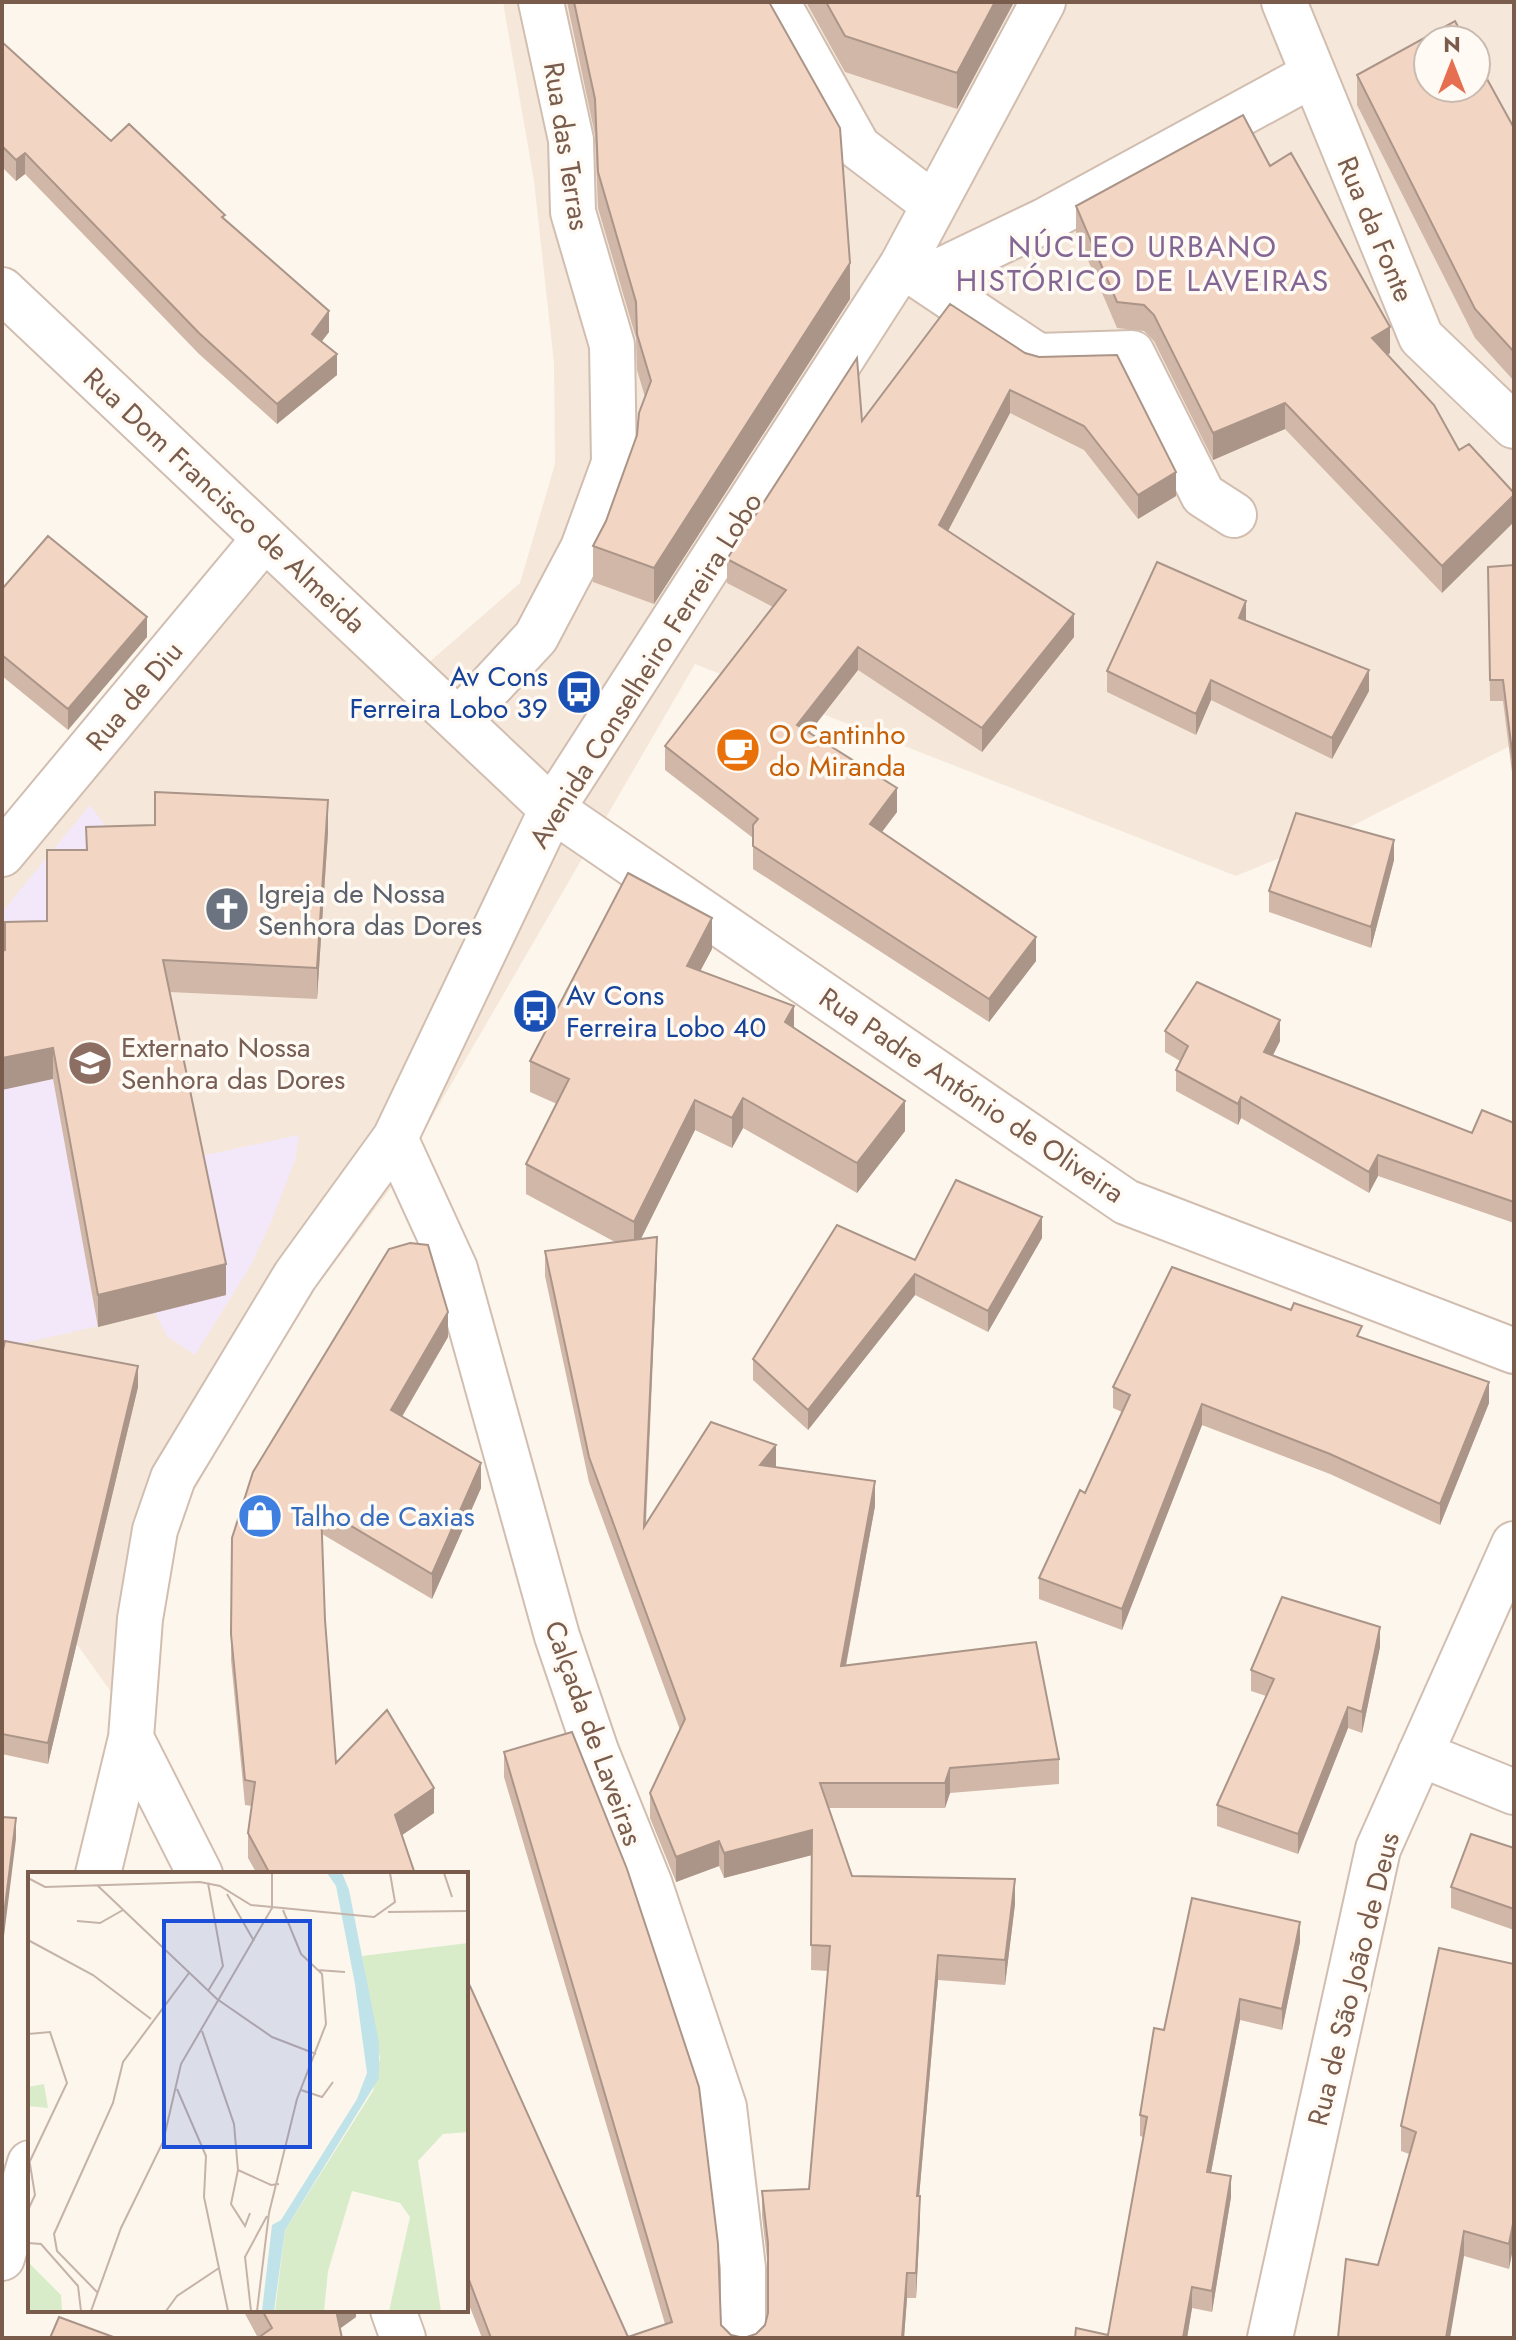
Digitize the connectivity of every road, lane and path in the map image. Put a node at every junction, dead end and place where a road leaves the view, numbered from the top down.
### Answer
1 (541, 2) edge
2 (777, 2) edge
3 (1043, 2) edge
4 (1284, 2) edge
5 (1312, 75) junction
6 (933, 204) junction
7 (912, 272) junction
8 (2, 290) edge
9 (1514, 426) edge
10 (1234, 515) dead end
11 (265, 538) junction
12 (459, 720) junction
13 (552, 809) junction
14 (2, 854) edge
15 (395, 1138) junction
16 (1514, 1351) edge
17 (1514, 1544) edge
18 (131, 1738) junction
19 (1420, 1754) junction
20 (1514, 1792) edge
21 (98, 1872) edge
22 (199, 1872) edge
23 (28, 2170) edge
24 (2, 2258) edge
25 (394, 2312) edge
26 (403, 2338) edge
27 (743, 2338) edge
28 (1270, 2338) edge

1 - 12 street, Rua das Terras
2 - 6 street
3 - 6 street, Avenida Conselheiro Ferreira Lobo
4 - 5 street, Rua da Fonte
5 - 7 street
5 - 9 street, Rua da Fonte
6 - 7 street, Avenida Conselheiro Ferreira Lobo
7 - 10 street
7 - 13 street, Avenida Conselheiro Ferreira Lobo
8 - 11 street, Rua Dom Francisco de Almeida
11 - 12 street, Rua Dom Francisco de Almeida
11 - 14 street, Rua de Diu
12 - 13 street, Rua Dom Francisco de Almeida
13 - 15 street, Avenida Conselheiro Ferreira Lobo
13 - 16 street, Rua Padre António de Oliveira
15 - 18 street, Avenida Conselheiro Ferreira Lobo
15 - 27 street, Calçada de Laveiras
17 - 19 street, Rua de São João de Deus
18 - 21 street, Avenida Conselheiro Ferreira Lobo
18 - 22 street
19 - 20 street
19 - 28 street, Rua de São João de Deus
23 - 24 street
25 - 26 street

